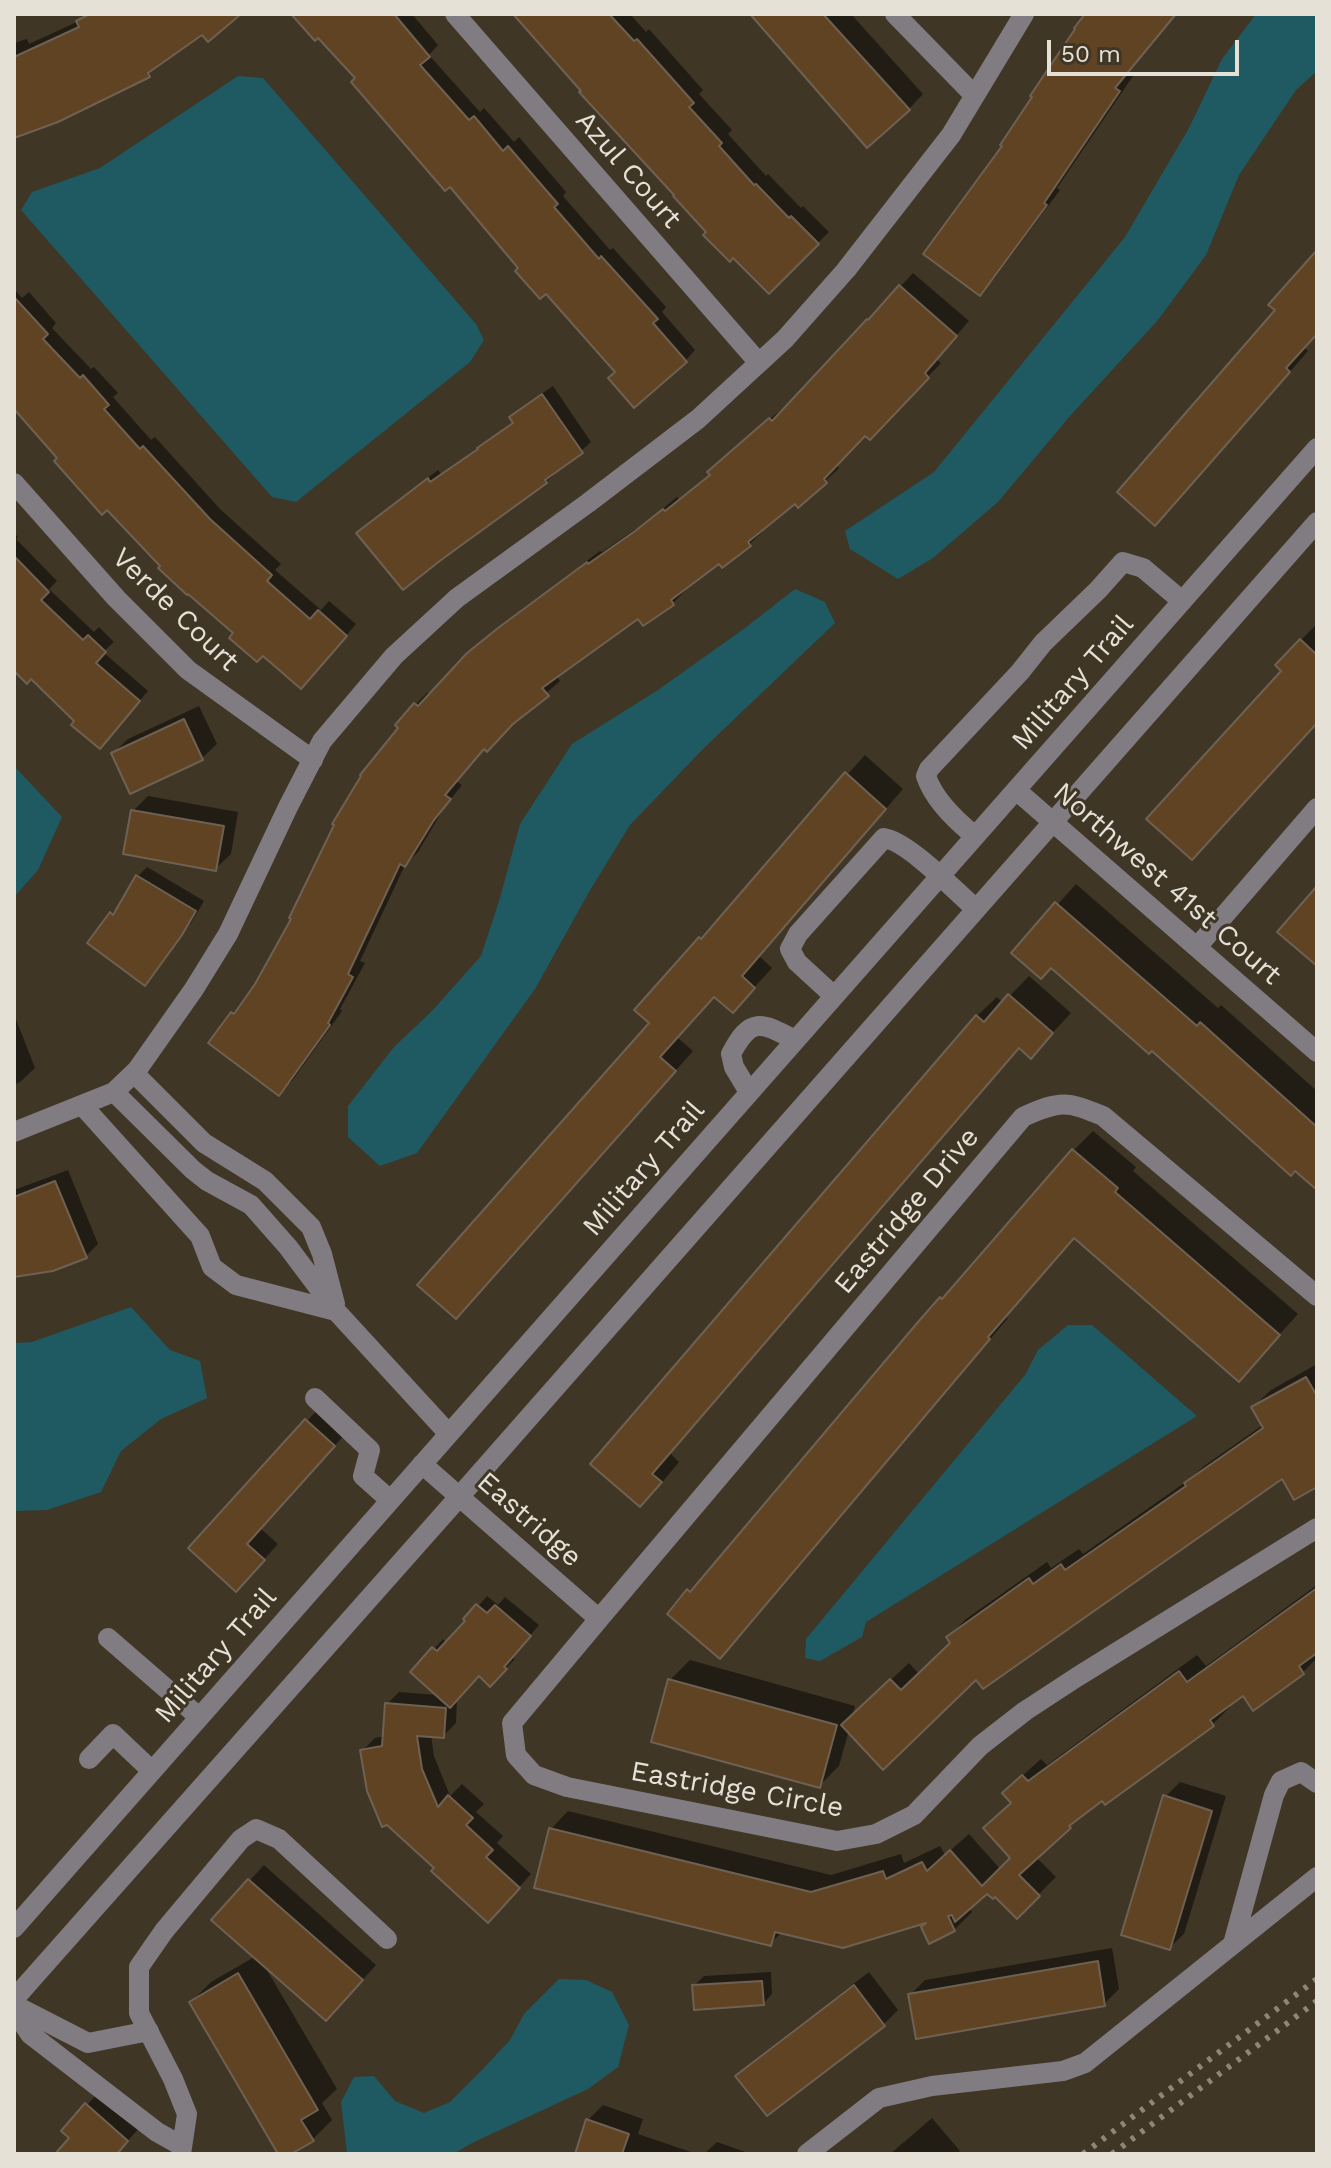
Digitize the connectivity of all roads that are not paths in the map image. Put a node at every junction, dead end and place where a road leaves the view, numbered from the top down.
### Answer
1 (455, 14) edge
2 (895, 14) edge
3 (1024, 14) edge
4 (974, 95) junction
5 (759, 363) junction
6 (1317, 448) edge
7 (14, 483) edge
8 (1317, 522) edge
9 (1182, 601) junction
10 (313, 760) junction
11 (1016, 790) junction
12 (1317, 808) edge
13 (1052, 822) junction
14 (975, 836) junction
15 (940, 877) junction
16 (976, 909) junction
17 (1197, 947) junction
18 (834, 996) junction
19 (795, 1040) junction
20 (1317, 1052) edge
21 (134, 1073) junction
22 (114, 1092) junction
23 (749, 1092) junction
24 (82, 1105) junction
25 (14, 1132) edge
26 (1317, 1296) edge
27 (336, 1311) junction
28 (315, 1398) dead end
29 (448, 1433) junction
30 (422, 1464) junction
31 (459, 1497) junction
32 (390, 1500) junction
33 (1317, 1528) edge
34 (599, 1619) junction
35 (108, 1638) dead end
36 (199, 1717) junction
37 (89, 1759) dead end
38 (152, 1771) junction
39 (1317, 1783) edge
40 (1317, 1877) edge
41 (14, 1928) edge
42 (387, 1939) dead end
43 (1233, 1944) junction
44 (14, 1999) edge
45 (14, 2008) edge
46 (149, 2031) junction
47 (181, 2150) edge
48 (807, 2154) edge

1 - 5 street, Azul Court
2 - 4 street
3 - 4 street
4 - 5 street
5 - 10 street
6 - 9 street, Military Trail
7 - 10 street, Verde Court
8 - 13 street
9 - 11 street, Military Trail
9 - 14 street
10 - 21 street
11 - 13 street, Northwest 41st Court
11 - 14 street, Military Trail
12 - 17 street
13 - 16 street
13 - 17 street, Northwest 41st Court
14 - 15 street, Military Trail
15 - 16 street
15 - 18 street, Military Trail
15 - 18 street
16 - 31 street
17 - 20 street, Northwest 41st Court
18 - 19 street, Military Trail
19 - 23 street, Military Trail
19 - 23 street
21 - 22 street
21 - 27 street
22 - 24 street
22 - 27 street
23 - 29 street, Military Trail
24 - 25 street
24 - 27 street
26 - 34 street, Eastridge Drive
27 - 29 street
28 - 32 street
29 - 30 street, Military Trail
30 - 31 street, Eastridge
30 - 32 street, Military Trail
31 - 34 street, Eastridge
31 - 44 street
32 - 36 street, Military Trail
33 - 34 street, Eastridge Circle
35 - 36 street
36 - 38 street, Military Trail
37 - 38 street
38 - 41 street, Military Trail
39 - 43 street
40 - 43 street
42 - 46 street
43 - 48 street
45 - 46 street
45 - 47 street
46 - 47 street

